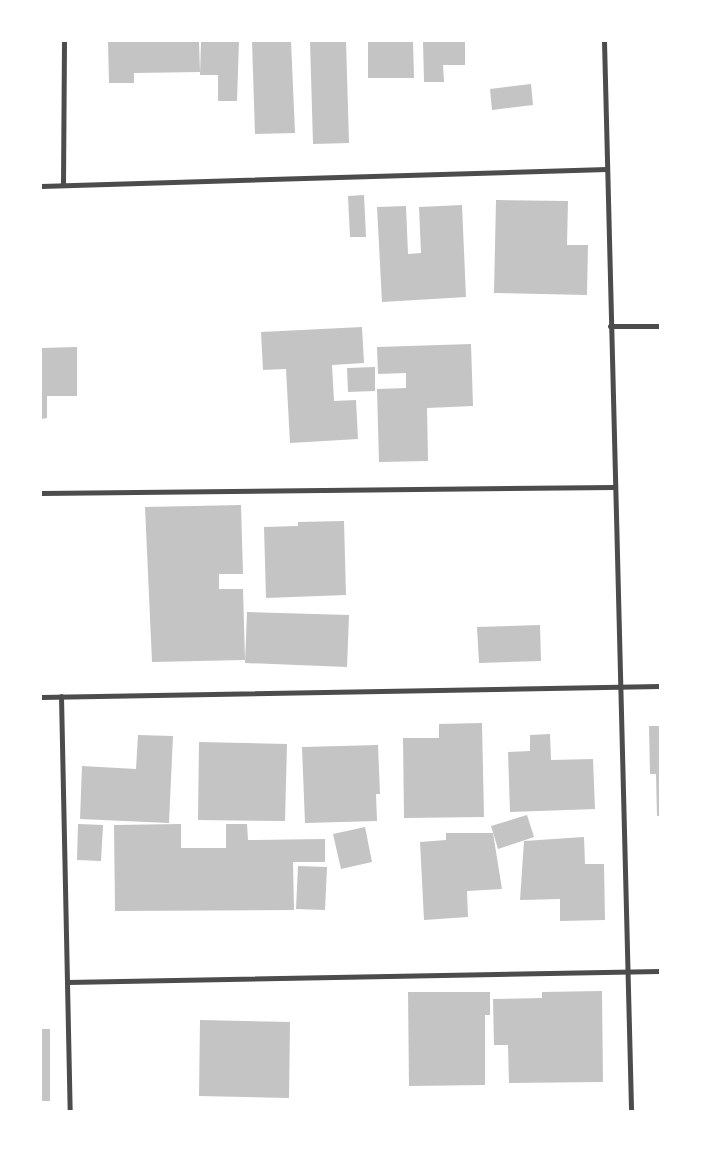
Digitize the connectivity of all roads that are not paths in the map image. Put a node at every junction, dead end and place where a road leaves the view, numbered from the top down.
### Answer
1 (64, 41) edge
2 (604, 41) edge
3 (607, 169) junction
4 (63, 185) junction
5 (41, 186) edge
6 (610, 326) junction
7 (660, 326) edge
8 (614, 487) junction
9 (41, 493) edge
10 (660, 686) edge
11 (618, 687) junction
12 (61, 696) junction
13 (41, 697) edge
14 (627, 971) junction
15 (660, 971) edge
16 (67, 982) junction
17 (70, 1111) edge
18 (631, 1111) edge

1 - 4 street
2 - 3 street
3 - 4 street
3 - 6 street
4 - 5 street
6 - 7 street
6 - 8 street
8 - 9 street
8 - 11 street
10 - 11 street
11 - 12 street
11 - 14 street
12 - 13 street
12 - 16 street
14 - 15 street
14 - 16 street
14 - 18 street
16 - 17 street

